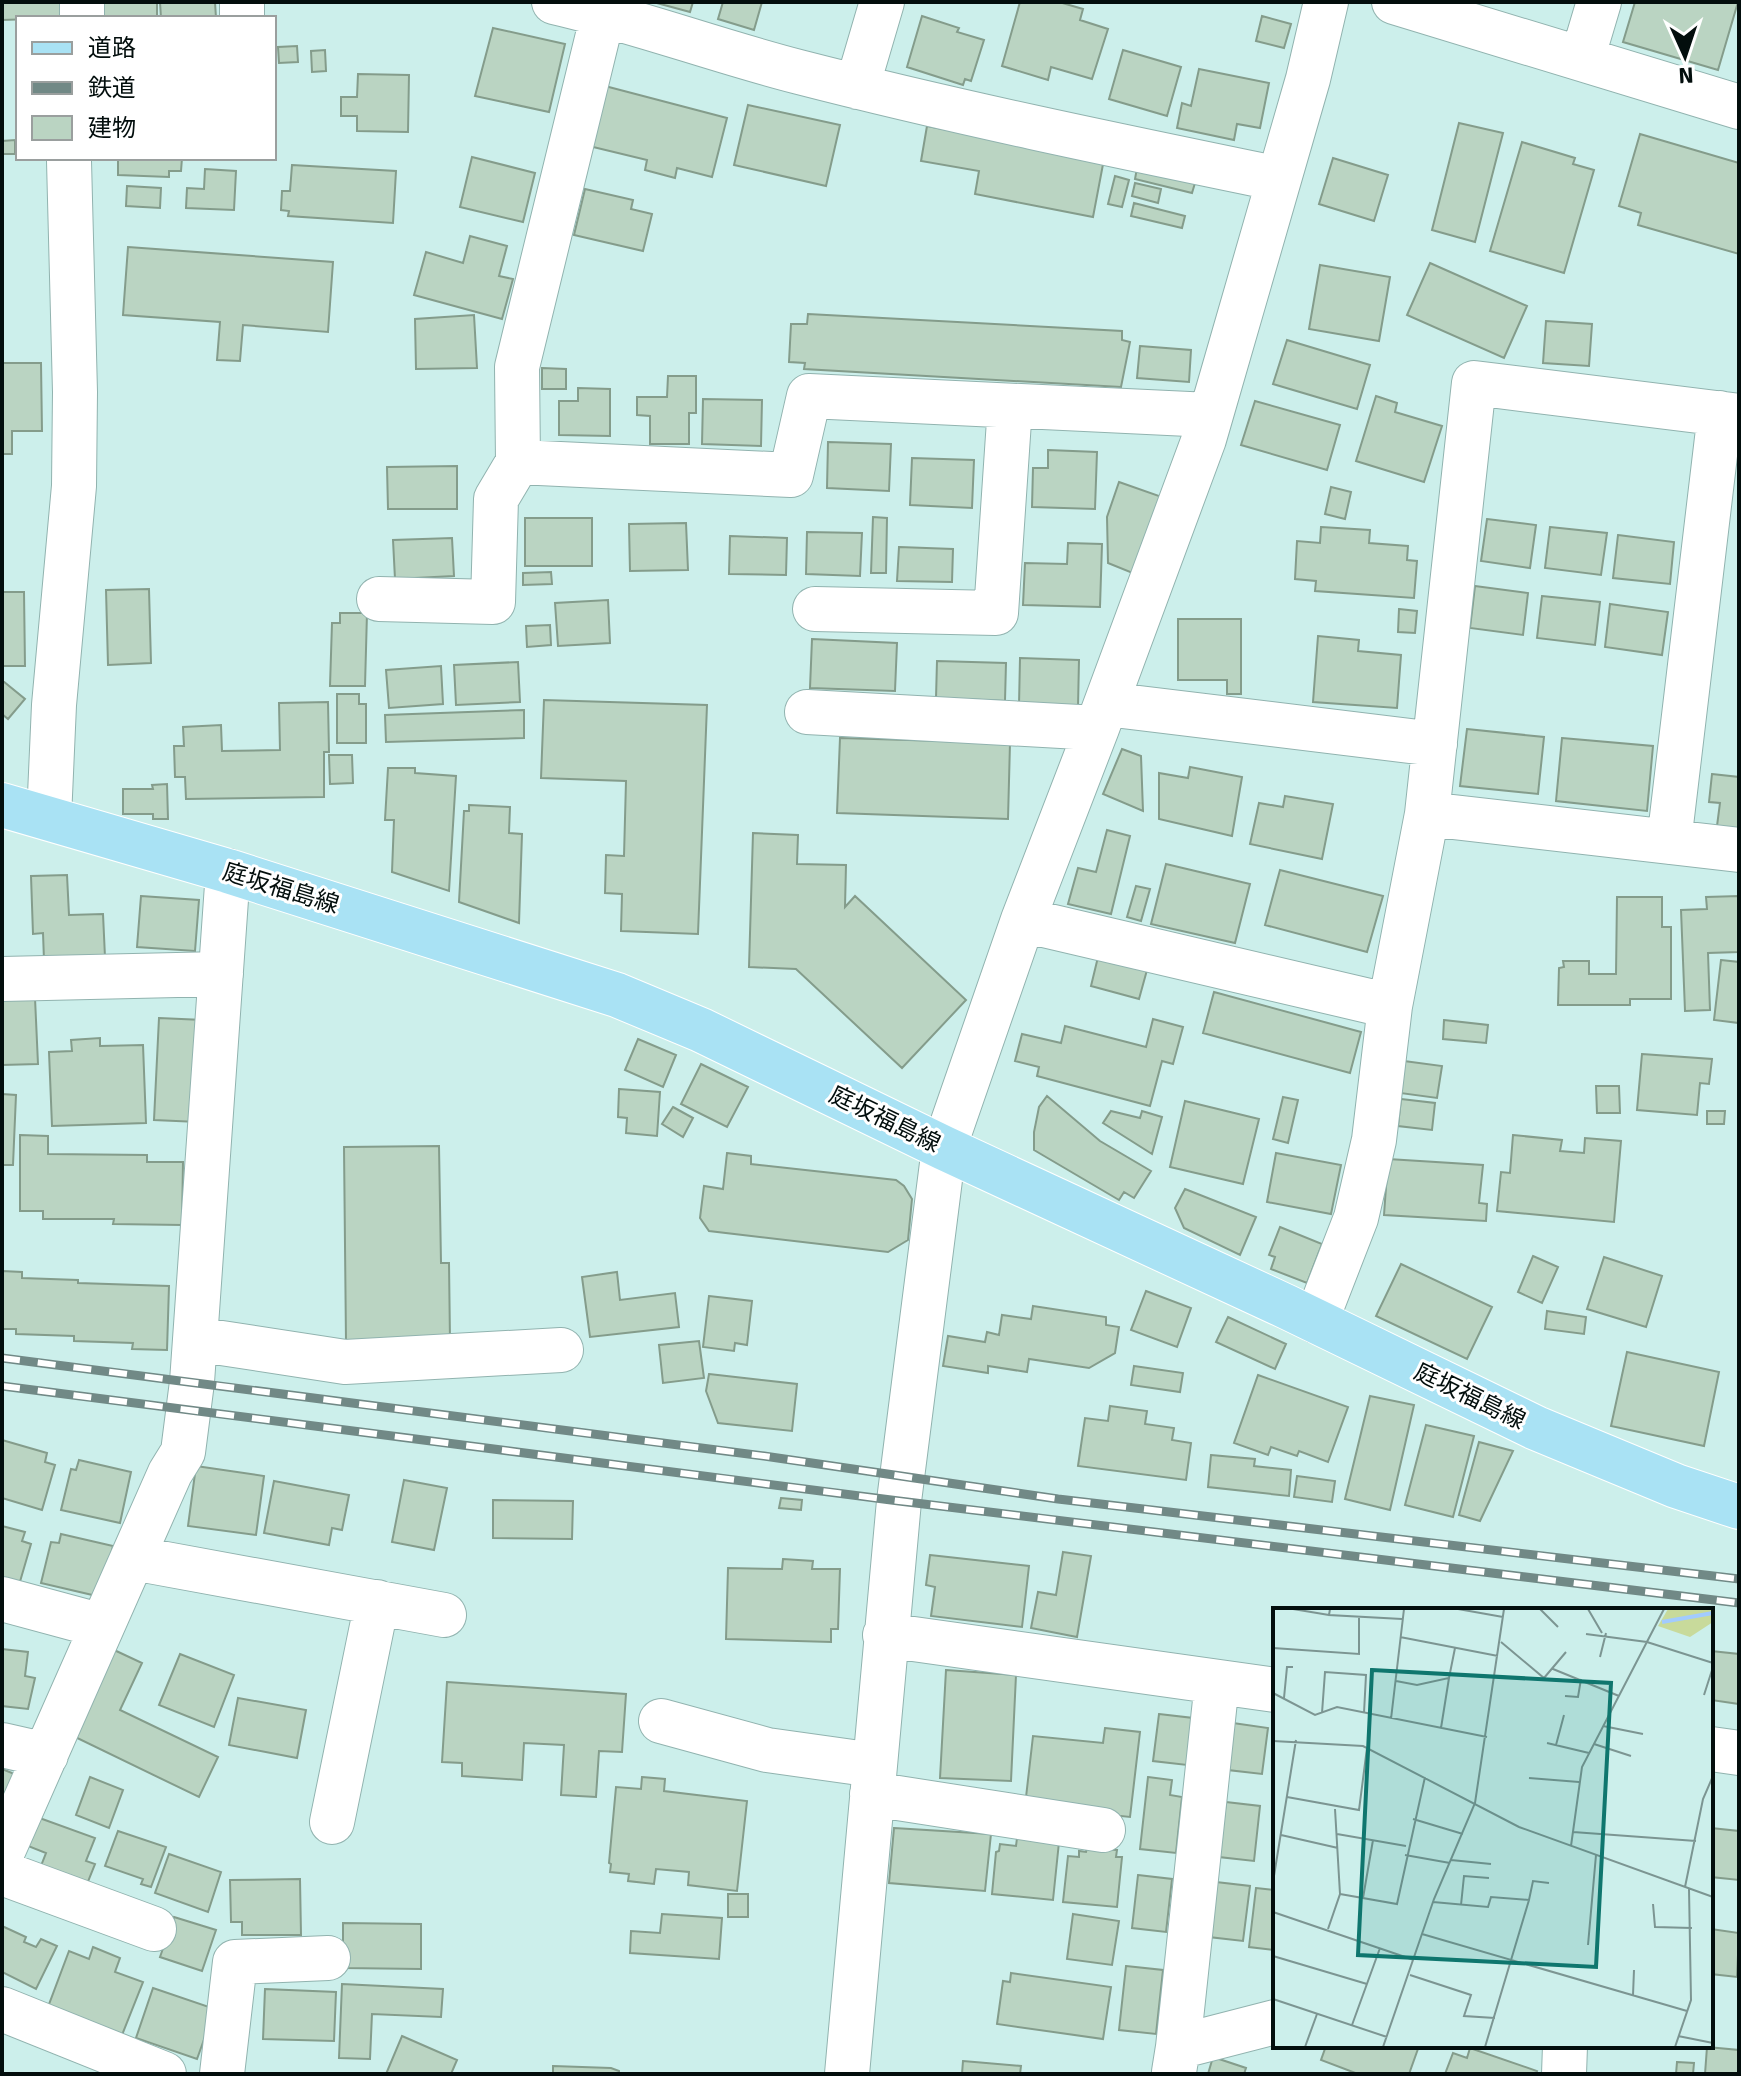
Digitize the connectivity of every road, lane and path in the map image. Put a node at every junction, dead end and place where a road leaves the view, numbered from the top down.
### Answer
1 (554, 2) edge
2 (882, 2) edge
3 (1326, 2) edge
4 (1394, 2) edge
5 (1599, 2) edge
6 (604, 8) edge
7 (1582, 59) junction
8 (857, 87) junction
9 (1739, 107) edge
10 (69, 161) dead end
11 (1279, 179) junction
12 (1010, 406) junction
13 (1729, 414) edge
14 (1210, 415) junction
15 (518, 462) junction
16 (379, 599) dead end
17 (815, 609) dead end
18 (807, 712) dead end
19 (1102, 716) junction
20 (1435, 744) junction
21 (2, 805) edge
22 (1427, 814) junction
23 (49, 818) junction
24 (1669, 842) junction
25 (1739, 850) edge
26 (228, 871) junction
27 (1023, 920) junction
28 (221, 974) junction
29 (2, 979) edge
30 (1390, 1006) junction
31 (944, 1148) junction
32 (1316, 1321) junction
33 (195, 1339) junction
34 (561, 1350) dead end
35 (1739, 1507) edge
36 (133, 1558) junction
37 (2, 1599) edge
38 (377, 1602) junction
39 (444, 1615) dead end
40 (102, 1626) junction
41 (885, 1635) junction
42 (1217, 1682) junction
43 (1273, 1690) edge
44 (661, 1721) dead end
45 (2, 1745) edge
46 (1713, 1749) edge
47 (1739, 1753) edge
48 (46, 1755) junction
49 (873, 1780) junction
50 (332, 1822) dead end
51 (1103, 1830) dead end
52 (2, 1853) edge
53 (2, 1873) edge
54 (154, 1929) dead end
55 (328, 1958) dead end
56 (2, 2009) edge
57 (1273, 2023) edge
58 (1565, 2048) edge
59 (1176, 2060) edge
60 (164, 2074) edge
61 (222, 2074) edge
62 (847, 2074) edge
63 (1564, 2074) edge

1 - 6 street
2 - 8 street
3 - 11 street
4 - 7 street
5 - 7 street
6 - 8 street
6 - 15 street
7 - 9 street
8 - 11 street
10 - 23 street
11 - 14 street
12 - 14 street
12 - 15 street
12 - 17 street
13 - 20 street
13 - 24 street
14 - 19 street
15 - 16 street
18 - 19 street
19 - 20 street
19 - 27 street
20 - 22 street
21 - 23 main road, 庭坂福島線
22 - 24 street
22 - 30 street
23 - 26 main road, 庭坂福島線
24 - 25 street
26 - 28 street
26 - 31 main road, 庭坂福島線
27 - 30 street
27 - 31 street
28 - 29 street
28 - 33 street
30 - 32 street
31 - 32 main road, 庭坂福島線
31 - 41 street
32 - 35 main road, 庭坂福島線
33 - 34 street
33 - 36 street
36 - 38 street
36 - 40 street
37 - 40 street
38 - 39 street
38 - 50 street
40 - 48 street
41 - 42 street
41 - 49 street
42 - 43 street
42 - 59 street
44 - 49 street
45 - 48 street
46 - 47 street
48 - 52 street
49 - 51 street
49 - 62 street
53 - 54 street
55 - 61 street
56 - 60 street
57 - 59 street
58 - 63 street

